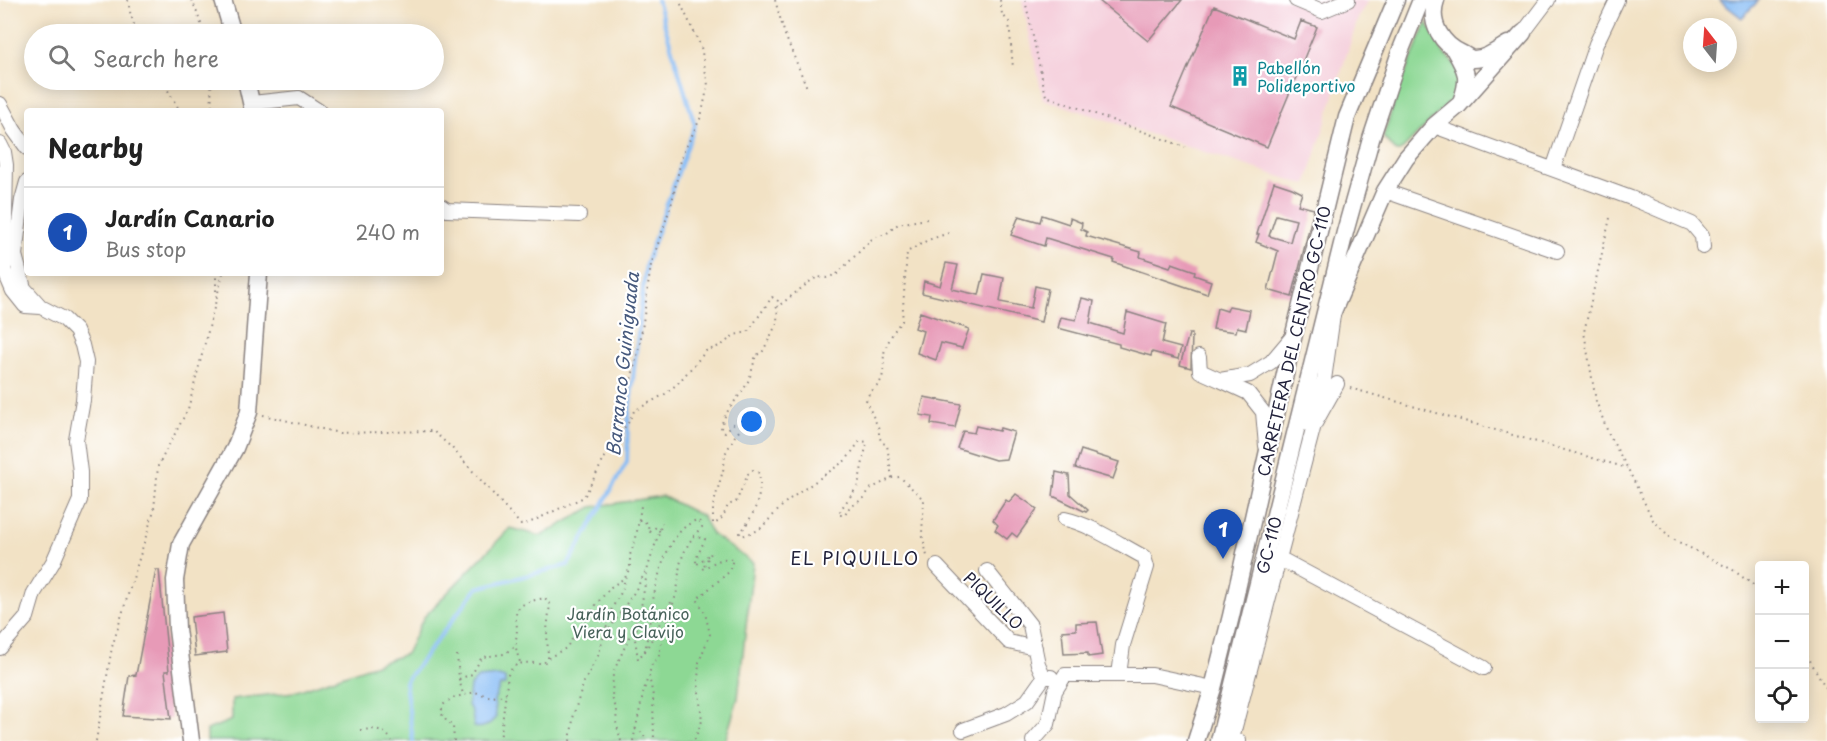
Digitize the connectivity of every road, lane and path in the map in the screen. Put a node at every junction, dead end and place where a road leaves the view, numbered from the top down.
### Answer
1 (128, 0) edge
2 (192, 0) edge
3 (224, 0) edge
4 (679, 0) edge
5 (775, 0) edge
6 (1000, 0) edge
7 (1025, 0) edge
8 (1296, 0) edge
9 (1348, 0) edge
10 (1396, 0) edge
11 (1421, 0) edge
12 (1436, 0) edge
13 (1548, 0) edge
14 (1617, 0) edge
15 (134, 24) edge
16 (201, 24) edge
17 (230, 24) edge
18 (1523, 33) junction
19 (1454, 50) junction
20 (1013, 68) dead end
21 (168, 90) edge
22 (211, 90) edge
23 (249, 90) edge
24 (808, 90) dead end
25 (0, 104) edge
26 (1459, 105) junction
27 (253, 107) edge
28 (178, 108) edge
29 (212, 108) edge
30 (314, 108) edge
31 (1434, 126) junction
32 (24, 143) edge
33 (0, 144) edge
34 (1185, 147) dead end
35 (1553, 169) junction
36 (1385, 191) junction
37 (24, 193) edge
38 (444, 208) edge
39 (579, 215) dead end
40 (1610, 218) dead end
41 (927, 219) dead end
42 (949, 233) dead end
43 (1703, 247) dead end
44 (1557, 251) dead end
45 (216, 276) edge
46 (222, 276) edge
47 (259, 276) edge
48 (216, 301) junction
49 (41, 307) junction
50 (1335, 307) junction
51 (776, 308) junction
52 (1294, 334) junction
53 (1317, 350) junction
54 (1199, 357) dead end
55 (1220, 380) junction
56 (1337, 384) joint
57 (249, 412) junction
58 (1294, 439) junction
59 (613, 442) junction
60 (1267, 454) junction
61 (1628, 469) junction
62 (892, 478) junction
63 (641, 506) dead end
64 (1065, 519) dead end
65 (639, 520) junction
66 (662, 523) dead end
67 (660, 532) junction
68 (693, 536) junction
69 (1279, 558) junction
70 (937, 566) joint
71 (648, 567) junction
72 (987, 571) dead end
73 (625, 578) junction
74 (1755, 586) edge
75 (673, 600) junction
76 (639, 613) junction
77 (604, 637) junction
78 (514, 647) junction
79 (0, 648) edge
80 (1035, 648) junction
81 (645, 652) junction
82 (457, 655) dead end
83 (548, 658) junction
84 (1809, 659) edge
85 (520, 662) junction
86 (1484, 668) dead end
87 (1065, 675) junction
88 (1119, 675) junction
89 (649, 676) junction
90 (1044, 677) junction
91 (459, 679) junction
92 (1213, 688) junction
93 (1827, 690) edge
94 (465, 694) junction
95 (506, 695) junction
96 (635, 729) junction
97 (360, 730) dead end
98 (963, 730) dead end
99 (96, 741) edge
100 (191, 741) edge
101 (392, 741) edge
102 (454, 741) edge
103 (500, 741) edge
104 (570, 741) edge
105 (621, 741) edge
106 (633, 741) edge
107 (645, 741) edge
108 (654, 741) edge
109 (694, 741) edge
110 (1033, 741) edge
111 (1196, 741) edge
112 (1219, 741) edge
113 (1239, 741) edge

1 - 15 path
2 - 16 path
3 - 17 main road
4 - 59 path
5 - 24 path
6 - 20 path
7 - 34 path
8 - 9 street
10 - 52 main road, CARRETERA DEL CENTRO GC-110 / GC-110
11 - 53 main road, CARRETERA DEL CENTRO GC-110 / GC-110
12 - 19 main road
13 - 18 street
14 - 35 street
18 - 19 main road
18 - 26 main road
19 - 26 main road
21 - 28 path
22 - 29 path
23 - 27 main road
25 - 32 street
26 - 31 main road
27 - 30 street
31 - 35 street
31 - 36 main road
33 - 49 street
35 - 43 street
36 - 44 street
36 - 50 main road
37 - 49 street
38 - 39 street
40 - 61 path
41 - 51 path
42 - 62 path
45 - 48 path
46 - 48 path
47 - 57 main road
48 - 99 path
49 - 79 street
50 - 53 main road
50 - 58 street
51 - 59 path
51 - 62 path
52 - 55 street
52 - 60 main road, CARRETERA DEL CENTRO GC-110 / GC-110
53 - 58 main road, GC-110 / GC-110
54 - 55 street
55 - 60 street
56 - 61 path
56 - 69 street
57 - 59 path
57 - 100 main road
58 - 112 main road, GC-110 / GC-110
60 - 92 main road, CARRETERA DEL CENTRO GC-110 / GC-110
61 - 74 path
62 - 70 path
63 - 65 path
64 - 88 street
65 - 67 path
65 - 73 path
66 - 67 path
67 - 71 path
68 - 75 path
68 - 81 path
68 - 109 path
69 - 86 street
69 - 113 street
70 - 80 street, PIQUILLO
71 - 76 path
71 - 77 path
72 - 80 street
73 - 77 path
73 - 83 path
75 - 81 path
75 - 89 path
76 - 81 path
76 - 105 path
77 - 104 path
78 - 83 path
78 - 85 path
78 - 91 path
80 - 90 street
82 - 91 path
83 - 85 path
84 - 93 path
85 - 95 path
87 - 88 street
87 - 90 street
87 - 110 street
88 - 92 street
89 - 96 path
89 - 108 path
90 - 98 street
91 - 94 path
92 - 111 main road, GC-110
94 - 95 path
94 - 102 path
95 - 103 path
96 - 106 path
96 - 107 path
97 - 101 path

